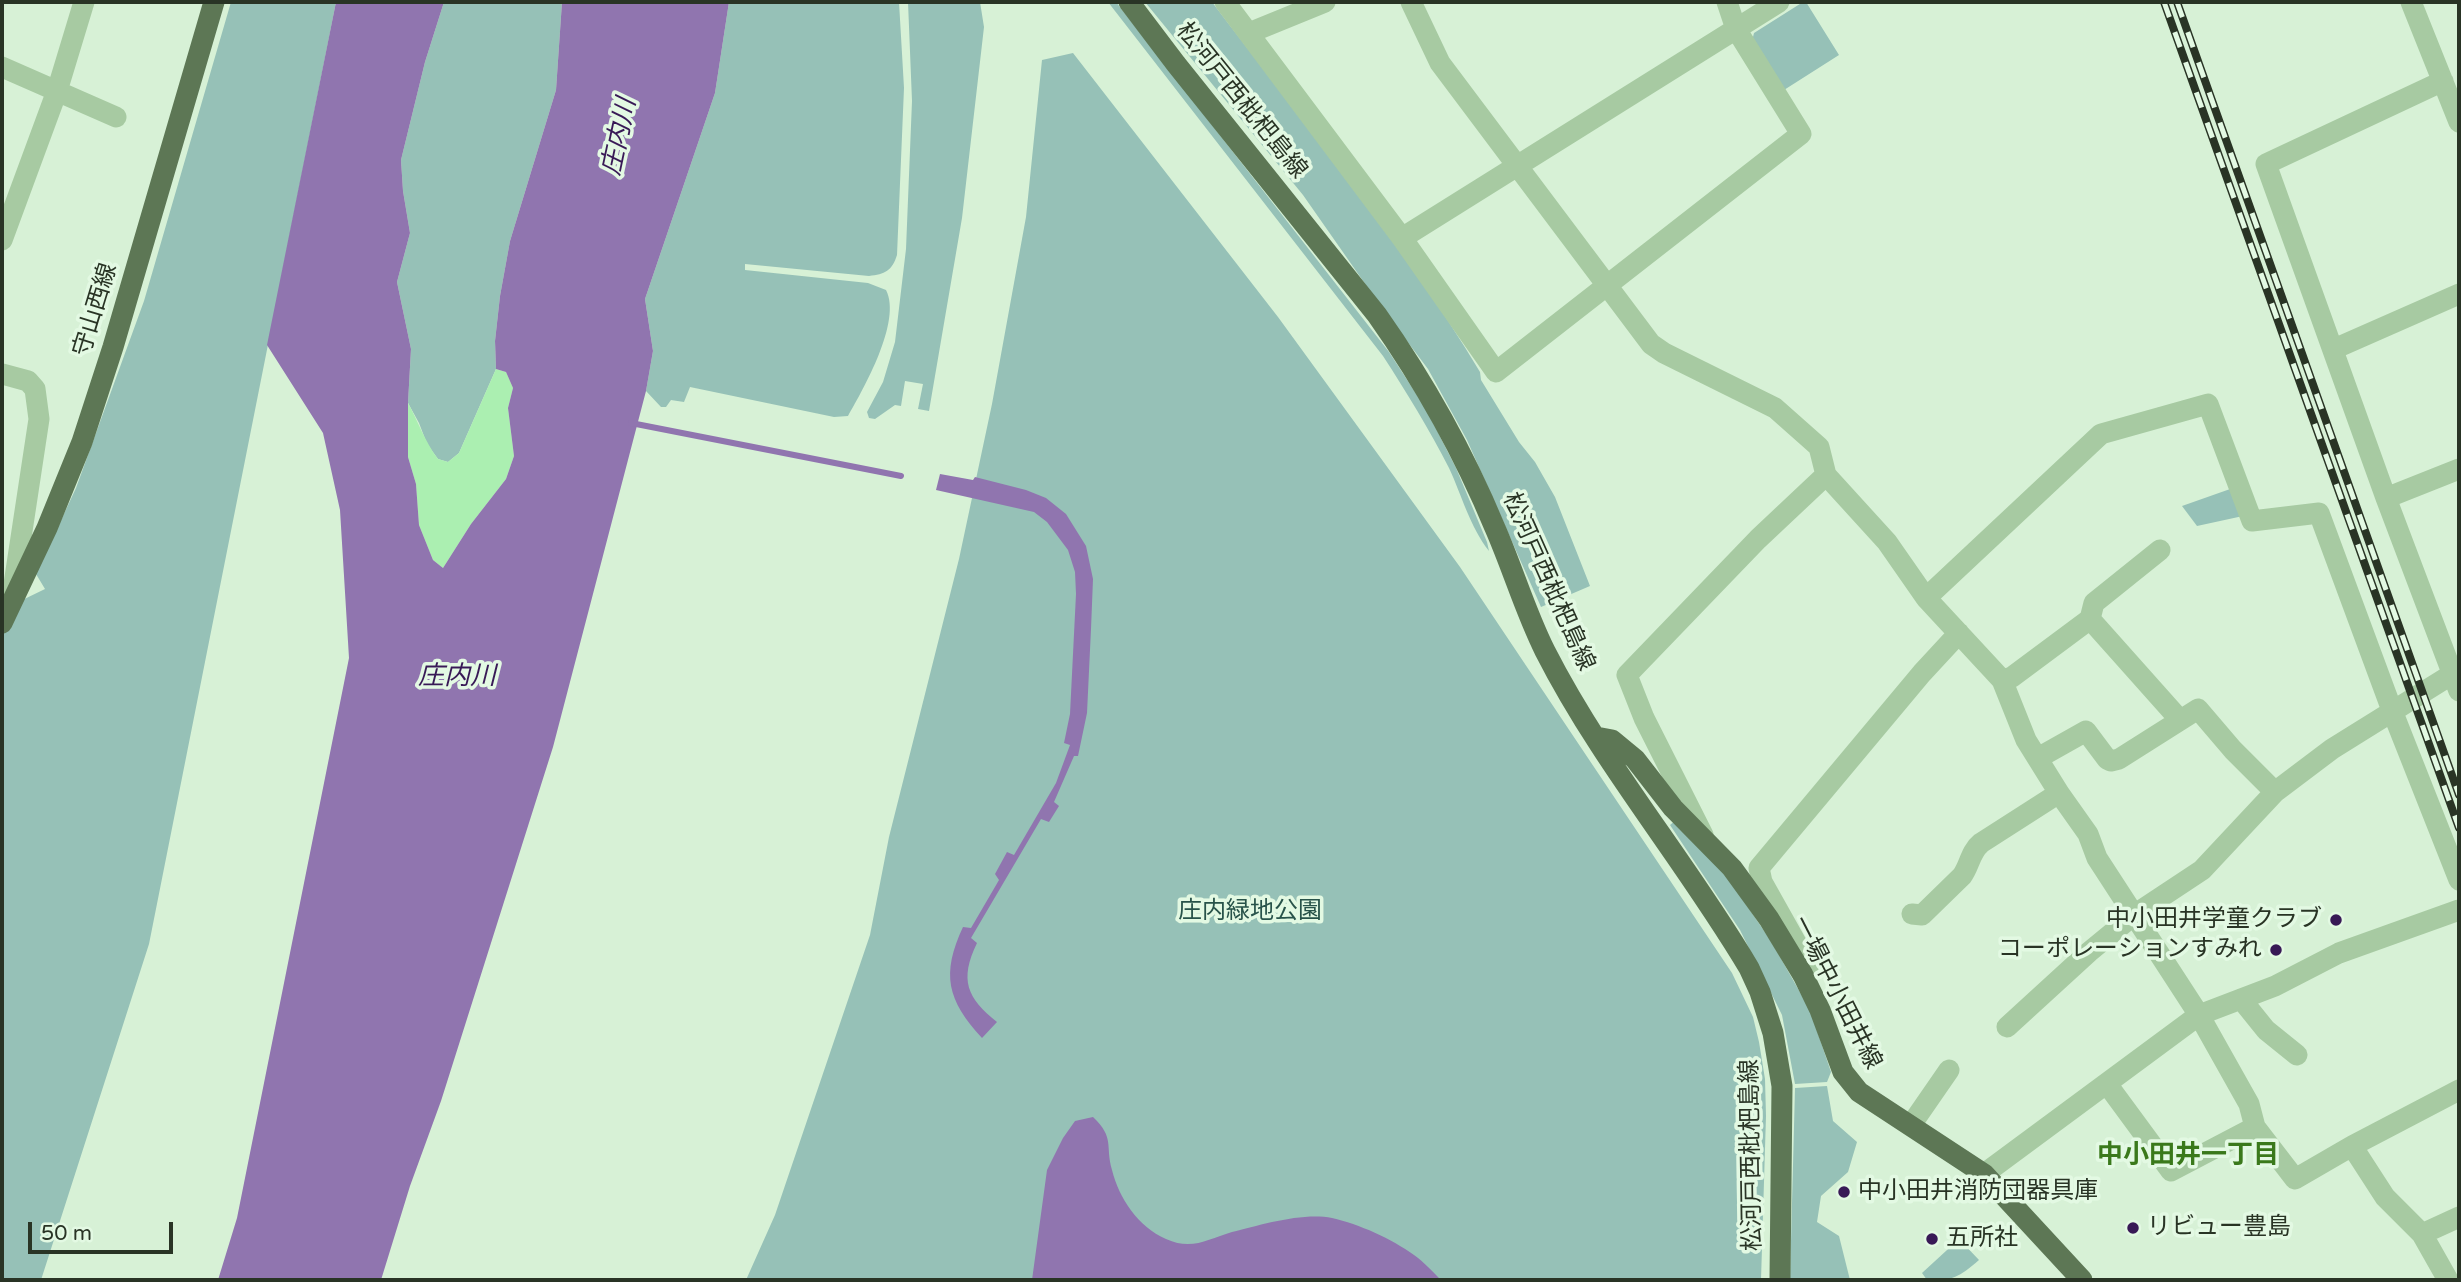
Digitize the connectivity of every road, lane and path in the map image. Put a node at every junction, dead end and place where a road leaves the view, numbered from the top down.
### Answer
1 (84, 2) edge
2 (214, 2) edge
3 (1129, 2) edge
4 (1225, 2) edge
5 (1325, 2) edge
6 (1411, 2) edge
7 (1727, 2) edge
8 (1779, 2) edge
9 (2411, 2) edge
10 (1737, 29) junction
11 (1250, 33) junction
12 (2, 67) edge
13 (2443, 81) junction
14 (57, 91) junction
15 (116, 117) dead end
16 (2459, 122) edge
17 (1517, 166) junction
18 (1402, 238) junction
19 (2, 240) edge
20 (1607, 285) junction
21 (2459, 294) edge
22 (2334, 349) junction
23 (2, 374) edge
24 (2459, 469) edge
25 (1826, 475) junction
26 (2386, 498) junction
27 (2160, 550) dead end
28 (1926, 598) junction
29 (6, 615) edge
30 (2090, 618) junction
31 (1959, 633) junction
32 (2457, 678) edge
33 (2002, 680) junction
34 (2393, 713) junction
35 (2180, 720) junction
36 (1596, 737) junction
37 (2038, 758) junction
38 (2275, 792) junction
39 (2059, 793) junction
40 (1707, 842) junction
41 (2459, 880) edge
42 (2459, 910) edge
43 (1912, 914) dead end
44 (2134, 915) junction
45 (1803, 975) junction
46 (2241, 999) junction
47 (2199, 1015) junction
48 (2007, 1027) dead end
49 (2297, 1055) dead end
50 (1949, 1069) dead end
51 (2107, 1084) junction
52 (2459, 1090) edge
53 (1911, 1125) junction
54 (2255, 1127) junction
55 (2352, 1146) junction
56 (1984, 1174) junction
57 (2459, 1217) edge
58 (2422, 1234) junction
59 (1780, 1280) edge
60 (2082, 1280) edge
61 (2448, 1280) edge

1 - 14 street
2 - 29 main road, 守山西線
3 - 36 main road, 松河戸西枇杷島線
4 - 11 street
5 - 11 street
6 - 17 street
7 - 10 street
8 - 10 street
9 - 13 street
10 - 17 street
10 - 20 street
11 - 18 street
12 - 14 street
13 - 16 street
13 - 22 street
14 - 15 street
14 - 19 street
17 - 18 street
17 - 20 street
18 - 20 street
20 - 25 street
21 - 22 street
22 - 26 street
23 - 29 street
24 - 26 street
25 - 28 street
25 - 40 street
26 - 32 street
27 - 30 street
28 - 31 street
28 - 34 street
30 - 33 street
30 - 35 street
31 - 33 street
31 - 45 street
32 - 34 street
33 - 37 street
34 - 38 street
34 - 41 street
35 - 37 street
35 - 38 street
36 - 40 main road, 一場中小田井線
36 - 59 main road, 松河戸西枇杷島線
37 - 39 street
38 - 44 street
39 - 43 street
39 - 44 street
40 - 45 main road, 一場中小田井線
42 - 46 street
44 - 47 street
44 - 48 street
45 - 53 main road, 一場中小田井線
46 - 47 street
46 - 49 street
47 - 51 street
47 - 54 street
50 - 53 street
51 - 54 street
51 - 56 street
52 - 55 street
53 - 56 main road, 一場中小田井線
54 - 55 street
55 - 58 street
56 - 60 main road, 一場中小田井線
57 - 58 street
58 - 61 street

